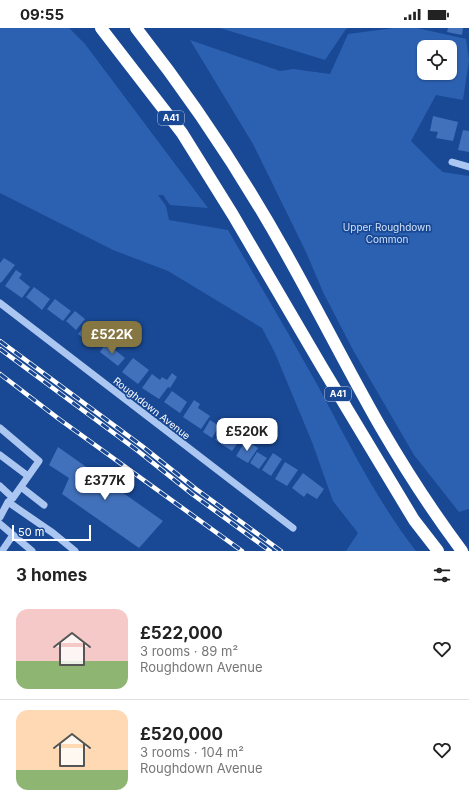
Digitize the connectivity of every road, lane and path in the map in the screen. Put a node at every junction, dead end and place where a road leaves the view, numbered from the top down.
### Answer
1 (101, 28) edge
2 (136, 28) edge
3 (452, 162) dead end
4 (469, 167) edge
5 (0, 302) edge
6 (0, 428) edge
7 (0, 455) edge
8 (28, 476) junction
9 (0, 486) edge
10 (21, 487) junction
11 (10, 500) junction
12 (44, 505) dead end
13 (0, 517) edge
14 (0, 524) edge
15 (293, 528) dead end
16 (13, 535) junction
17 (2, 551) edge
18 (32, 551) edge
19 (75, 551) edge
20 (438, 551) edge
21 (462, 551) edge

1 - 20 highway, A41
2 - 21 highway, A41
3 - 4 street
5 - 15 street, Roughdown Avenue
6 - 8 street
7 - 8 street
8 - 10 street
9 - 11 street
10 - 11 street
10 - 12 street
11 - 13 street
11 - 19 street
14 - 16 street
16 - 17 street
16 - 18 street

